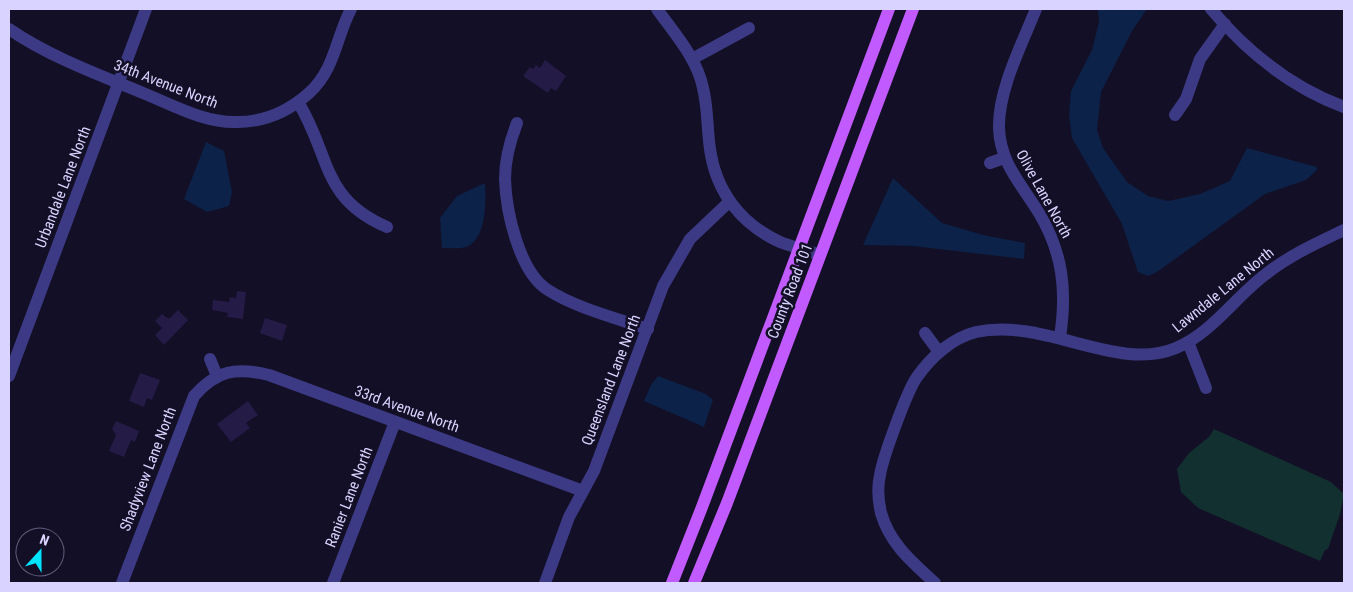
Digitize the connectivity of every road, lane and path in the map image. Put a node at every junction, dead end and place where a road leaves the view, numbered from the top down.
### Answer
1 (146, 9) edge
2 (351, 9) edge
3 (657, 9) edge
4 (889, 9) edge
5 (913, 9) edge
6 (1036, 9) edge
7 (1211, 9) edge
8 (1225, 24) junction
9 (750, 28) dead end
10 (9, 29) edge
11 (692, 59) junction
12 (119, 83) junction
13 (298, 102) junction
14 (1344, 107) edge
15 (1175, 115) dead end
16 (517, 123) dead end
17 (1004, 158) junction
18 (990, 163) dead end
19 (729, 202) junction
20 (387, 227) dead end
21 (1344, 230) edge
22 (800, 248) junction
23 (820, 255) junction
24 (648, 330) junction
25 (926, 333) dead end
26 (1060, 337) junction
27 (1188, 342) junction
28 (939, 352) junction
29 (210, 359) dead end
30 (9, 376) edge
31 (217, 376) junction
32 (1206, 388) dead end
33 (395, 422) junction
34 (583, 491) junction
35 (122, 583) edge
36 (333, 583) edge
37 (545, 583) edge
38 (672, 583) edge
39 (694, 583) edge
40 (935, 583) edge

1 - 12 street, Urbandale Lane North
2 - 13 street, 34th Avenue North
3 - 11 street
4 - 22 main road, County Road 101
5 - 23 main road, County Road 101
6 - 17 street, Olive Lane North
7 - 8 street
8 - 14 street
8 - 15 street
9 - 11 street
10 - 12 street, 34th Avenue North
11 - 19 street
12 - 13 street, 34th Avenue North
12 - 30 street, Urbandale Lane North
13 - 20 street
16 - 24 street
17 - 18 street
17 - 26 street, Olive Lane North
19 - 22 street
19 - 24 street, Queensland Lane North
21 - 27 street, Lawndale Lane North
22 - 23 street
22 - 38 main road, County Road 101
23 - 39 main road, County Road 101
24 - 34 street, Queensland Lane North
25 - 28 street
26 - 27 street, Lawndale Lane North
26 - 28 street
27 - 32 street
28 - 40 street
29 - 31 street
31 - 33 street, 33rd Avenue North
31 - 35 street, Shadyview Lane North
33 - 34 street, 33rd Avenue North
33 - 36 street, Ranier Lane North
34 - 37 street, Queensland Lane North

